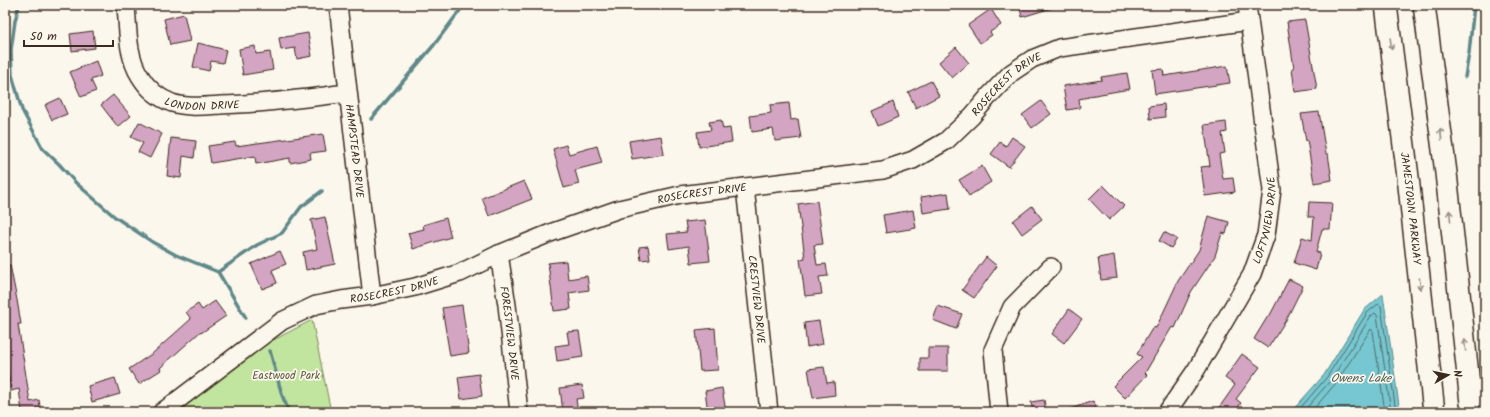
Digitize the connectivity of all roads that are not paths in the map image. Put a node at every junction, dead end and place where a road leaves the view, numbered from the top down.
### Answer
1 (126, 5) edge
2 (338, 5) edge
3 (1386, 5) edge
4 (1424, 5) edge
5 (1248, 13) edge
6 (348, 93) junction
7 (745, 186) junction
8 (499, 254) junction
9 (1051, 267) dead end
10 (372, 296) junction
11 (162, 412) edge
12 (519, 412) edge
13 (769, 412) edge
14 (999, 412) edge
15 (1167, 412) edge
16 (1434, 412) edge
17 (1472, 412) edge

1 - 6 street, LONDON DRIVE
2 - 6 street, HAMPSTEAD DRIVE
3 -> 16 main road, JAMESTOWN PARKWAY
17 -> 4 main road
5 - 7 street, ROSECREST DRIVE
5 - 15 street, LOFTYVIEW DRIVE
6 - 10 street, HAMPSTEAD DRIVE
7 - 8 street, ROSECREST DRIVE
7 - 13 street, CRESTVIEW DRIVE
8 - 10 street, ROSECREST DRIVE
8 - 12 street, FORESTVIEW DRIVE
9 - 14 street
10 - 11 street, ROSECREST DRIVE

